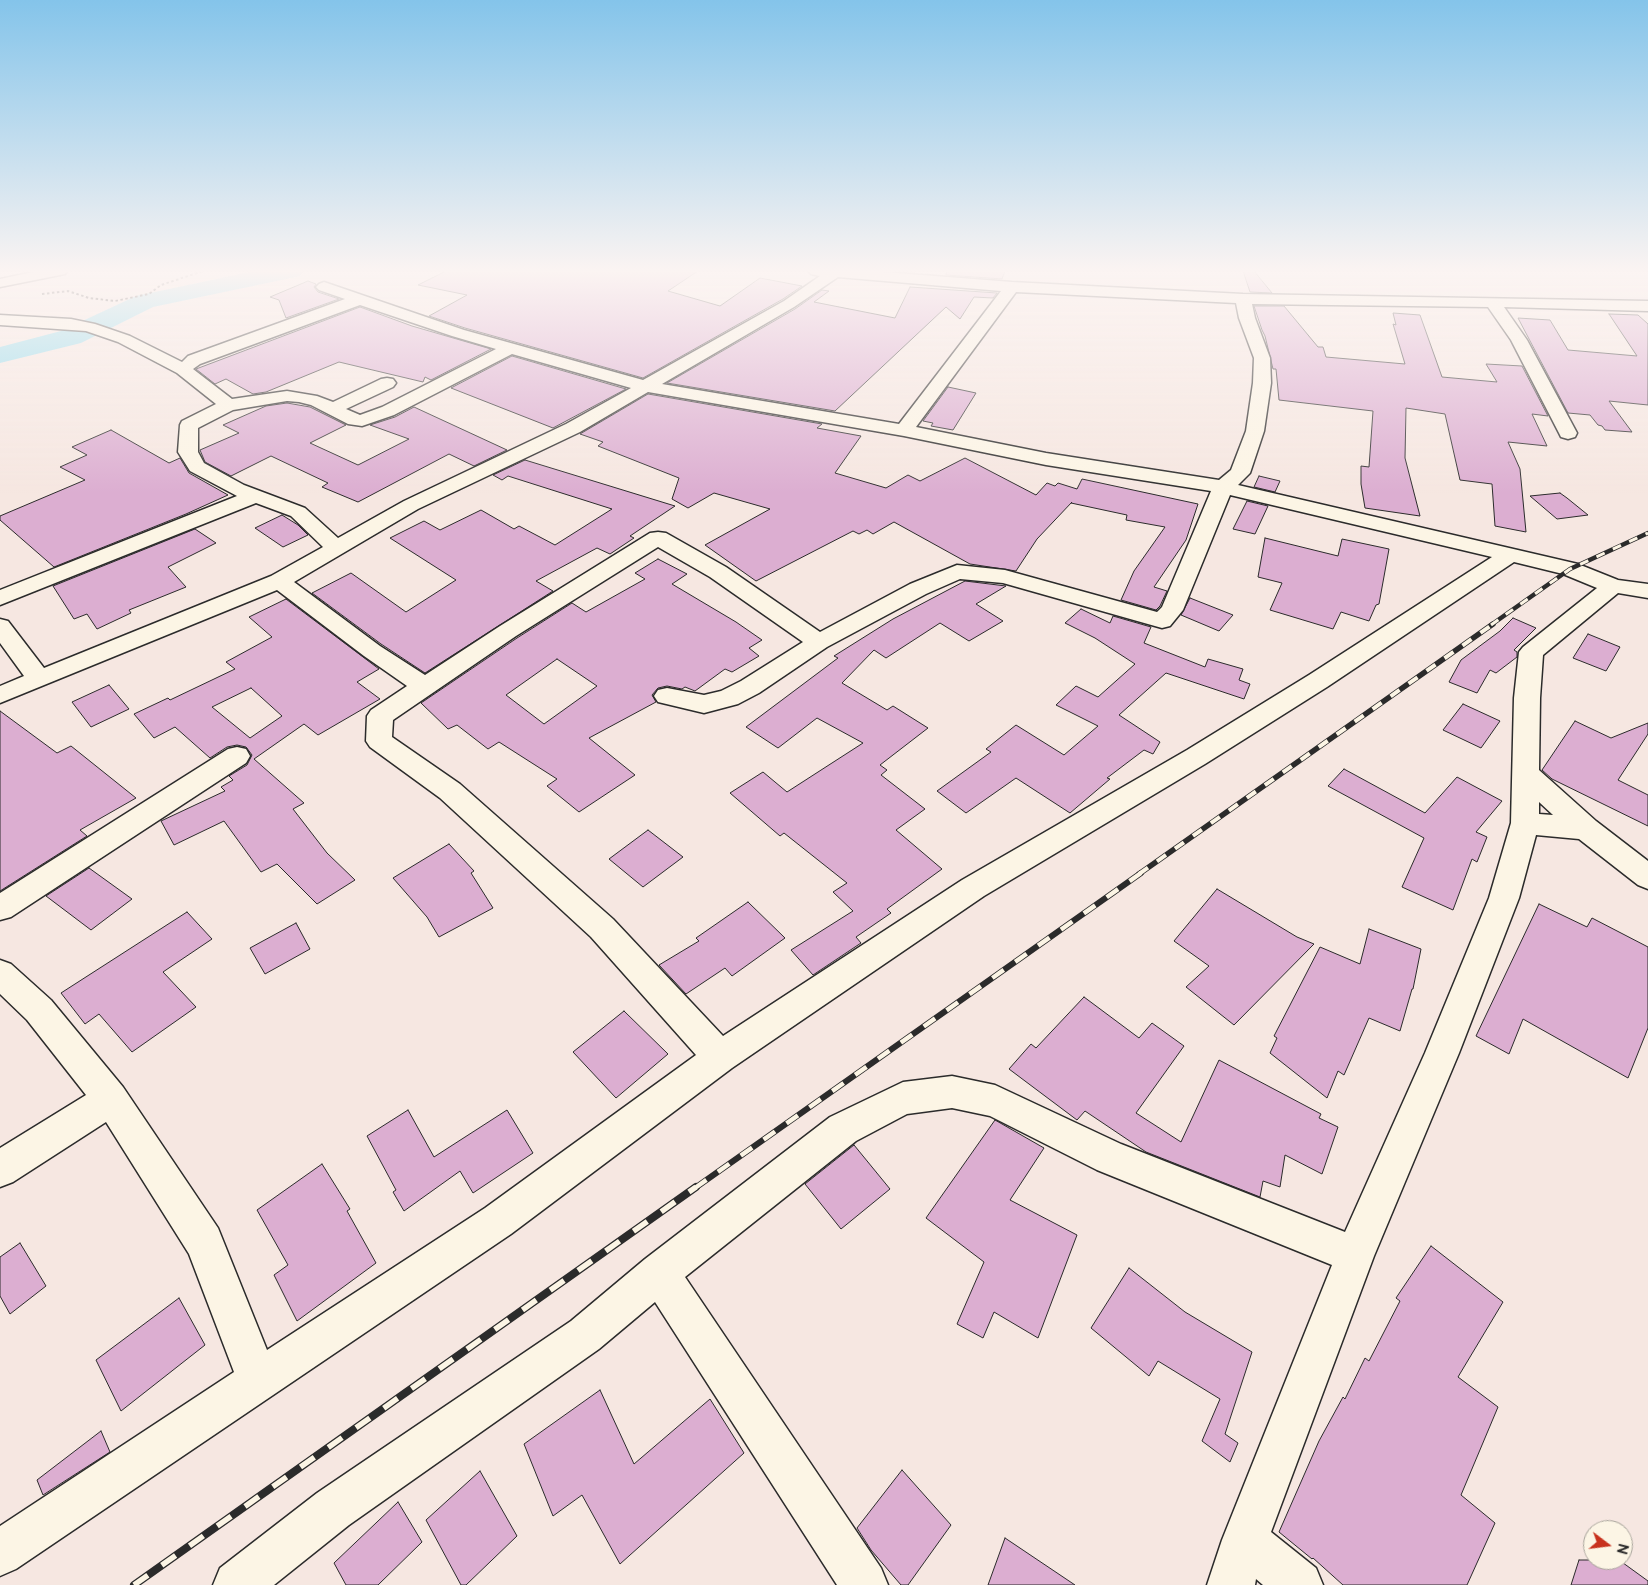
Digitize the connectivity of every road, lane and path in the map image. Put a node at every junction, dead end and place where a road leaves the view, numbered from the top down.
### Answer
1 (136, 345) edge
2 (235, 345) edge
3 (499, 345) edge
4 (717, 345) edge
5 (968, 345) edge
6 (1257, 345) edge
7 (1522, 345) edge
8 (510, 348) junction
9 (184, 369) junction
10 (387, 383) dead end
11 (644, 386) junction
12 (228, 405) junction
13 (332, 409) junction
14 (904, 430) junction
15 (1568, 433) dead end
16 (1223, 487) junction
17 (253, 497) junction
18 (336, 548) junction
19 (1511, 555) junction
20 (279, 581) junction
21 (1613, 586) junction
22 (1648, 591) edge
23 (0, 598) edge
24 (0, 626) edge
25 (818, 642) junction
26 (38, 678) junction
27 (424, 686) junction
28 (0, 695) edge
29 (666, 696) dead end
30 (237, 756) dead end
31 (1525, 772) junction
32 (1525, 823) junction
33 (1586, 829) junction
34 (1648, 877) edge
35 (0, 908) edge
36 (0, 974) edge
37 (720, 1057) junction
38 (111, 1099) junction
39 (0, 1168) edge
40 (1355, 1255) junction
41 (659, 1273) junction
42 (258, 1379) junction
43 (1245, 1540) junction
44 (0, 1553) edge
45 (237, 1585) edge
46 (864, 1585) edge
47 (1231, 1585) edge
48 (1299, 1585) edge

1 - 9 street
2 - 9 street
3 - 8 street
4 - 11 street
5 - 14 street
6 - 16 street
7 - 15 street
8 - 11 street
8 - 13 street
9 - 12 street
10 - 13 street
11 - 14 street
11 - 18 street
12 - 13 street
12 - 17 street
14 - 16 street
16 - 19 street
16 - 25 street
17 - 18 street
17 - 23 street
18 - 20 street
19 - 21 street
19 - 37 street
20 - 26 street
20 - 27 street
21 - 22 street
21 - 31 street
24 - 26 street
25 - 27 street
25 - 29 street
26 - 28 street
27 - 37 street
30 - 35 street
31 - 32 street
31 - 33 street
32 - 33 street
32 - 40 street
33 - 34 street
36 - 38 street
37 - 42 street
38 - 39 street
38 - 42 street
40 - 41 street
40 - 43 street
41 - 45 street
41 - 46 street
42 - 44 street
43 - 47 street
43 - 48 street

